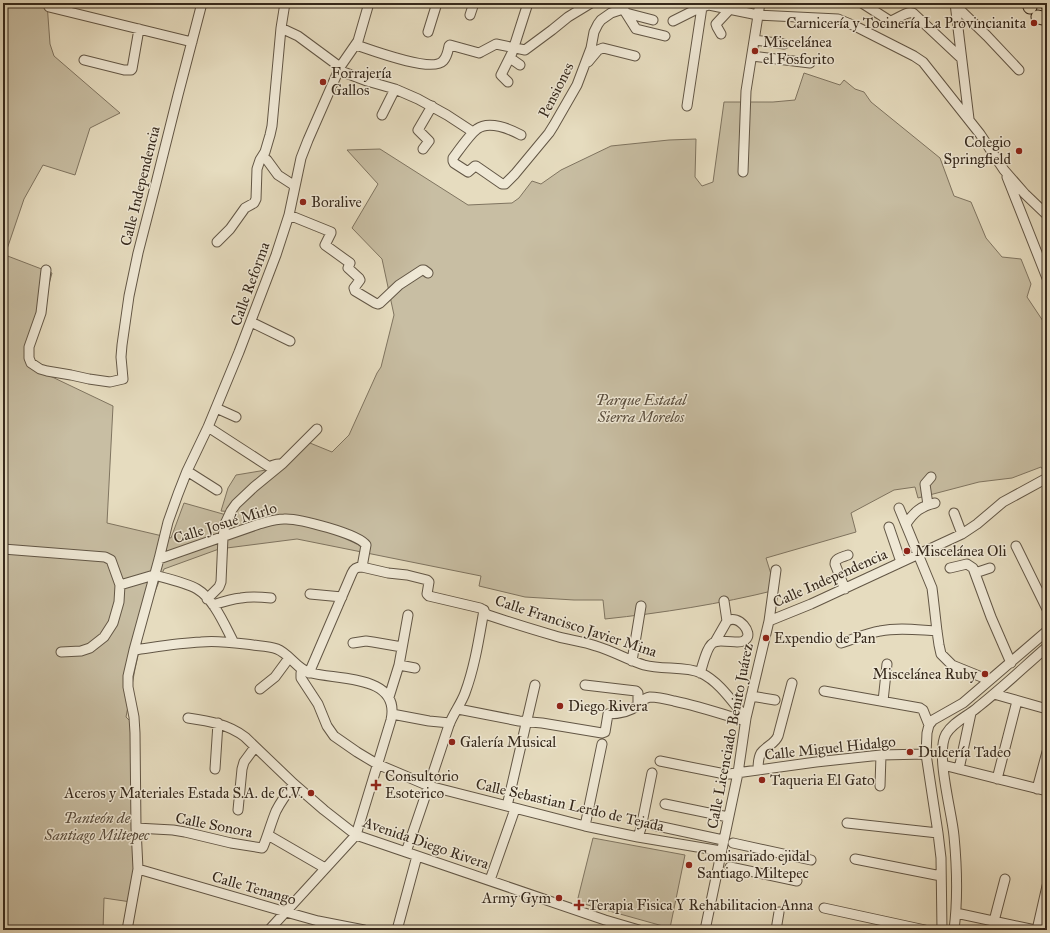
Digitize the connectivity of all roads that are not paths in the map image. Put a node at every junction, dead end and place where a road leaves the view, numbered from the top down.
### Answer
1 (202, 3) edge
2 (285, 3) edge
3 (369, 3) edge
4 (438, 3) edge
5 (474, 3) edge
6 (528, 3) edge
7 (591, 3) edge
8 (760, 3) edge
9 (862, 3) edge
10 (954, 4) edge
11 (49, 7) dead end
12 (702, 7) junction
13 (624, 9) edge
14 (730, 9) junction
15 (758, 15) junction
16 (470, 16) dead end
17 (653, 20) dead end
18 (672, 21) dead end
19 (281, 28) junction
20 (139, 29) junction
21 (428, 32) dead end
22 (721, 34) dead end
23 (665, 36) dead end
24 (755, 40) junction
25 (192, 42) junction
26 (784, 44) dead end
27 (356, 45) junction
28 (514, 48) junction
29 (635, 56) dead end
30 (752, 56) junction
31 (510, 58) junction
32 (961, 58) junction
33 (84, 60) dead end
34 (810, 63) dead end
35 (520, 65) dead end
36 (584, 68) junction
37 (339, 69) junction
38 (1019, 70) dead end
39 (508, 82) dead end
40 (395, 89) junction
41 (432, 106) junction
42 (687, 106) dead end
43 (382, 115) dead end
44 (969, 121) junction
45 (473, 132) junction
46 (521, 135) dead end
47 (423, 149) dead end
48 (265, 158) junction
49 (1004, 170) junction
50 (743, 172) dead end
51 (295, 186) junction
52 (288, 215) junction
53 (1047, 215) edge
54 (218, 242) dead end
55 (46, 270) dead end
56 (428, 272) dead end
57 (1047, 278) edge
58 (251, 322) junction
59 (290, 341) dead end
60 (216, 408) junction
61 (236, 417) dead end
62 (208, 427) junction
63 (317, 429) dead end
64 (282, 464) junction
65 (187, 471) junction
66 (931, 477) dead end
67 (1047, 478) edge
68 (217, 490) dead end
69 (899, 508) dead end
70 (954, 513) dead end
71 (906, 524) junction
72 (889, 527) dead end
73 (962, 534) junction
74 (223, 537) junction
75 (1016, 546) dead end
76 (3, 548) edge
77 (918, 554) junction
78 (848, 555) dead end
79 (159, 559) junction
80 (901, 562) junction
81 (362, 567) junction
82 (950, 568) dead end
83 (990, 568) dead end
84 (776, 570) dead end
85 (975, 573) junction
86 (154, 575) junction
87 (120, 586) junction
88 (845, 589) junction
89 (310, 594) dead end
90 (342, 597) junction
91 (271, 598) dead end
92 (724, 601) dead end
93 (210, 602) junction
94 (641, 606) dead end
95 (1047, 609) edge
96 (484, 610) junction
97 (408, 615) dead end
98 (727, 621) junction
99 (768, 621) junction
100 (937, 631) junction
101 (1047, 631) edge
102 (715, 642) junction
103 (234, 643) junction
104 (353, 643) dead end
105 (841, 643) dead end
106 (402, 647) junction
107 (1047, 647) edge
108 (134, 650) junction
109 (61, 652) dead end
110 (289, 658) junction
111 (632, 661) junction
112 (1011, 663) junction
113 (887, 664) dead end
114 (399, 665) junction
115 (415, 668) dead end
116 (307, 671) junction
117 (700, 673) junction
118 (989, 680) junction
119 (792, 683) dead end
120 (535, 685) dead end
121 (585, 685) dead end
122 (260, 689) dead end
123 (824, 691) dead end
124 (994, 694) junction
125 (751, 696) junction
126 (389, 697) junction
127 (774, 700) dead end
128 (883, 701) junction
129 (1018, 701) junction
130 (638, 706) junction
131 (458, 709) junction
132 (1047, 709) edge
133 (971, 713) junction
134 (392, 714) junction
135 (188, 718) dead end
136 (746, 719) junction
137 (527, 722) junction
138 (218, 723) junction
139 (450, 723) junction
140 (929, 725) junction
141 (602, 744) dead end
142 (255, 747) junction
143 (1047, 752) edge
144 (926, 754) junction
145 (881, 755) junction
146 (660, 761) dead end
147 (377, 764) junction
148 (943, 765) junction
149 (215, 770) dead end
150 (758, 770) junction
151 (959, 770) junction
152 (652, 773) dead end
153 (738, 773) junction
154 (997, 779) junction
155 (294, 784) junction
156 (429, 786) junction
157 (880, 786) dead end
158 (1037, 789) junction
159 (1047, 791) edge
160 (666, 804) dead end
161 (511, 807) junction
162 (238, 810) dead end
163 (728, 817) junction
164 (847, 823) dead end
165 (653, 825) dead end
166 (585, 826) junction
167 (136, 828) junction
168 (938, 833) junction
169 (268, 835) junction
170 (356, 835) junction
171 (638, 837) junction
172 (723, 840) junction
173 (733, 843) dead end
174 (721, 851) junction
175 (406, 852) junction
176 (417, 856) junction
177 (855, 859) dead end
178 (811, 860) dead end
179 (730, 867) dead end
180 (325, 868) junction
181 (138, 869) junction
182 (942, 876) junction
183 (1005, 879) dead end
184 (490, 880) junction
185 (797, 881) dead end
186 (1047, 886) edge
187 (824, 908) dead end
188 (286, 912) junction
189 (779, 912) dead end
190 (956, 913) junction
191 (994, 921) junction
192 (317, 925) edge
193 (127, 930) edge
194 (269, 930) edge
195 (364, 930) edge
196 (397, 930) edge
197 (640, 930) edge
198 (705, 930) edge
199 (776, 930) edge
200 (925, 930) edge
201 (942, 930) edge
202 (954, 930) edge
203 (1036, 930) edge

1 - 25 street, Calle Independencia
2 - 19 street
3 - 27 street, Calle Reforma
4 - 21 street
5 - 16 street
6 - 28 street
7 - 28 street
8 - 15 street
9 - 32 street
10 - 32 street
10 - 38 street
11 - 20 street
12 - 14 street
12 - 18 street
12 - 42 street
13 - 17 street
13 - 23 street
13 - 36 street, Pensiones
14 - 15 street
14 - 22 street
15 - 24 street
15 - 44 street
19 - 37 street
19 - 48 street
20 - 25 street
20 - 33 street
24 - 26 street
24 - 30 street
25 - 55 street, Calle Independencia
27 - 28 street
27 - 37 street, Calle Reforma
28 - 31 street
29 - 36 street
30 - 34 street
30 - 50 street
31 - 35 street
31 - 39 street
32 - 44 street
36 - 45 street, Pensiones
37 - 40 street
37 - 51 street, Calle Reforma
40 - 41 street
40 - 43 street
41 - 45 street
41 - 47 street
44 - 49 street
45 - 46 street
48 - 51 street
48 - 54 street
49 - 53 street
49 - 57 street
51 - 52 street, Calle Reforma
52 - 56 street
52 - 58 street, Calle Reforma
58 - 59 street
58 - 60 street, Calle Reforma
60 - 61 street
60 - 62 street, Calle Reforma
62 - 64 street
62 - 65 street, Calle Reforma
63 - 64 street
64 - 74 street
65 - 68 street
65 - 79 street, Calle Reforma
66 - 71 street
67 - 73 street, Calle Independencia
69 - 71 street
70 - 73 street
71 - 77 street
72 - 80 street
73 - 77 street, Calle Independencia
74 - 79 street, Calle Josué Mirlo
74 - 81 street, Calle Josué Mirlo
74 - 93 street
75 - 95 street
76 - 87 street
77 - 80 street, Calle Independencia
77 - 100 street
78 - 88 street
79 - 86 street, Calle Reforma
80 - 88 street, Calle Independencia
81 - 90 street
81 - 96 street, Calle Francisco Javier Mina
82 - 85 street
83 - 85 street
84 - 99 street, Calle Licenciado Benito Juárez
85 - 112 street
86 - 87 street
86 - 93 street
86 - 108 street, Calle Reforma
87 - 109 street
88 - 99 street, Calle Independencia
89 - 90 street
90 - 116 street
91 - 93 street
92 - 98 street
93 - 103 street
94 - 111 street
96 - 111 street, Calle Francisco Javier Mina
96 - 131 street
97 - 106 street
98 - 102 street
98 - 102 street
99 - 125 street, Calle Licenciado Benito Juárez
100 - 105 street
100 - 118 street
101 - 112 street
102 - 117 street
103 - 108 street
103 - 110 street
104 - 106 street
106 - 114 street
107 - 124 street
108 - 167 street, Calle Reforma
110 - 116 street
110 - 122 street
111 - 117 street, Calle Francisco Javier Mina
112 - 118 street
113 - 128 street
114 - 115 street
114 - 126 street
116 - 126 street
116 - 147 street, Calle Sebastian Lerdo de Tejada
117 - 136 street, Calle Francisco Javier Mina
118 - 140 street
119 - 150 street
120 - 137 street
121 - 130 street
123 - 128 street
124 - 129 street
124 - 133 street
125 - 127 street
125 - 136 street, Calle Licenciado Benito Juárez
126 - 134 street
128 - 140 street
129 - 132 street
129 - 154 street
130 - 136 street
130 - 137 street
131 - 137 street
131 - 139 street
133 - 148 street
133 - 151 street
134 - 139 street
134 - 147 street
135 - 138 street, Avenida Diego Rivera
136 - 153 street, Calle Licenciado Benito Juárez
137 - 161 street
138 - 142 street, Avenida Diego Rivera
138 - 149 street
139 - 156 street
140 - 144 street
141 - 166 street
142 - 155 street, Avenida Diego Rivera
142 - 162 street
143 - 158 street
144 - 145 street, Calle Miguel Hidalgo
144 - 168 street
145 - 150 street, Calle Miguel Hidalgo
145 - 157 street
146 - 153 street, Calle Miguel Hidalgo
147 - 156 street, Calle Sebastian Lerdo de Tejada
147 - 170 street
148 - 151 street
148 - 190 street
150 - 153 street, Calle Miguel Hidalgo
151 - 154 street
152 - 171 street
153 - 163 street, Calle Licenciado Benito Juárez
154 - 158 street
155 - 169 street, Calle Sonora
155 - 170 street, Avenida Diego Rivera
156 - 161 street, Calle Sebastian Lerdo de Tejada
156 - 175 street
158 - 159 street
160 - 163 street
161 - 166 street, Calle Sebastian Lerdo de Tejada
161 - 184 street
163 - 172 street, Calle Licenciado Benito Juárez
164 - 168 street
165 - 172 street
166 - 171 street, Calle Sebastian Lerdo de Tejada
167 - 169 street, Calle Sonora
167 - 181 street, Calle Reforma
168 - 182 street
169 - 180 street
170 - 175 street, Avenida Diego Rivera
170 - 180 street
171 - 174 street, Calle Sebastian Lerdo de Tejada
172 - 174 street, Calle Licenciado Benito Juárez
173 - 178 street
174 - 198 street, Calle Licenciado Benito Juárez
175 - 176 street, Avenida Diego Rivera
176 - 184 street, Avenida Diego Rivera
176 - 196 street
177 - 182 street
179 - 185 street
180 - 188 street
181 - 188 street, Calle Tenango
181 - 193 street, Calle Reforma
182 - 201 street
183 - 191 street
184 - 197 street, Avenida Diego Rivera
186 - 203 street
187 - 200 street
188 - 192 street, Calle Tenango
188 - 194 street
189 - 199 street
190 - 191 street
190 - 202 street
191 - 203 street
192 - 195 street, Calle Tenango

